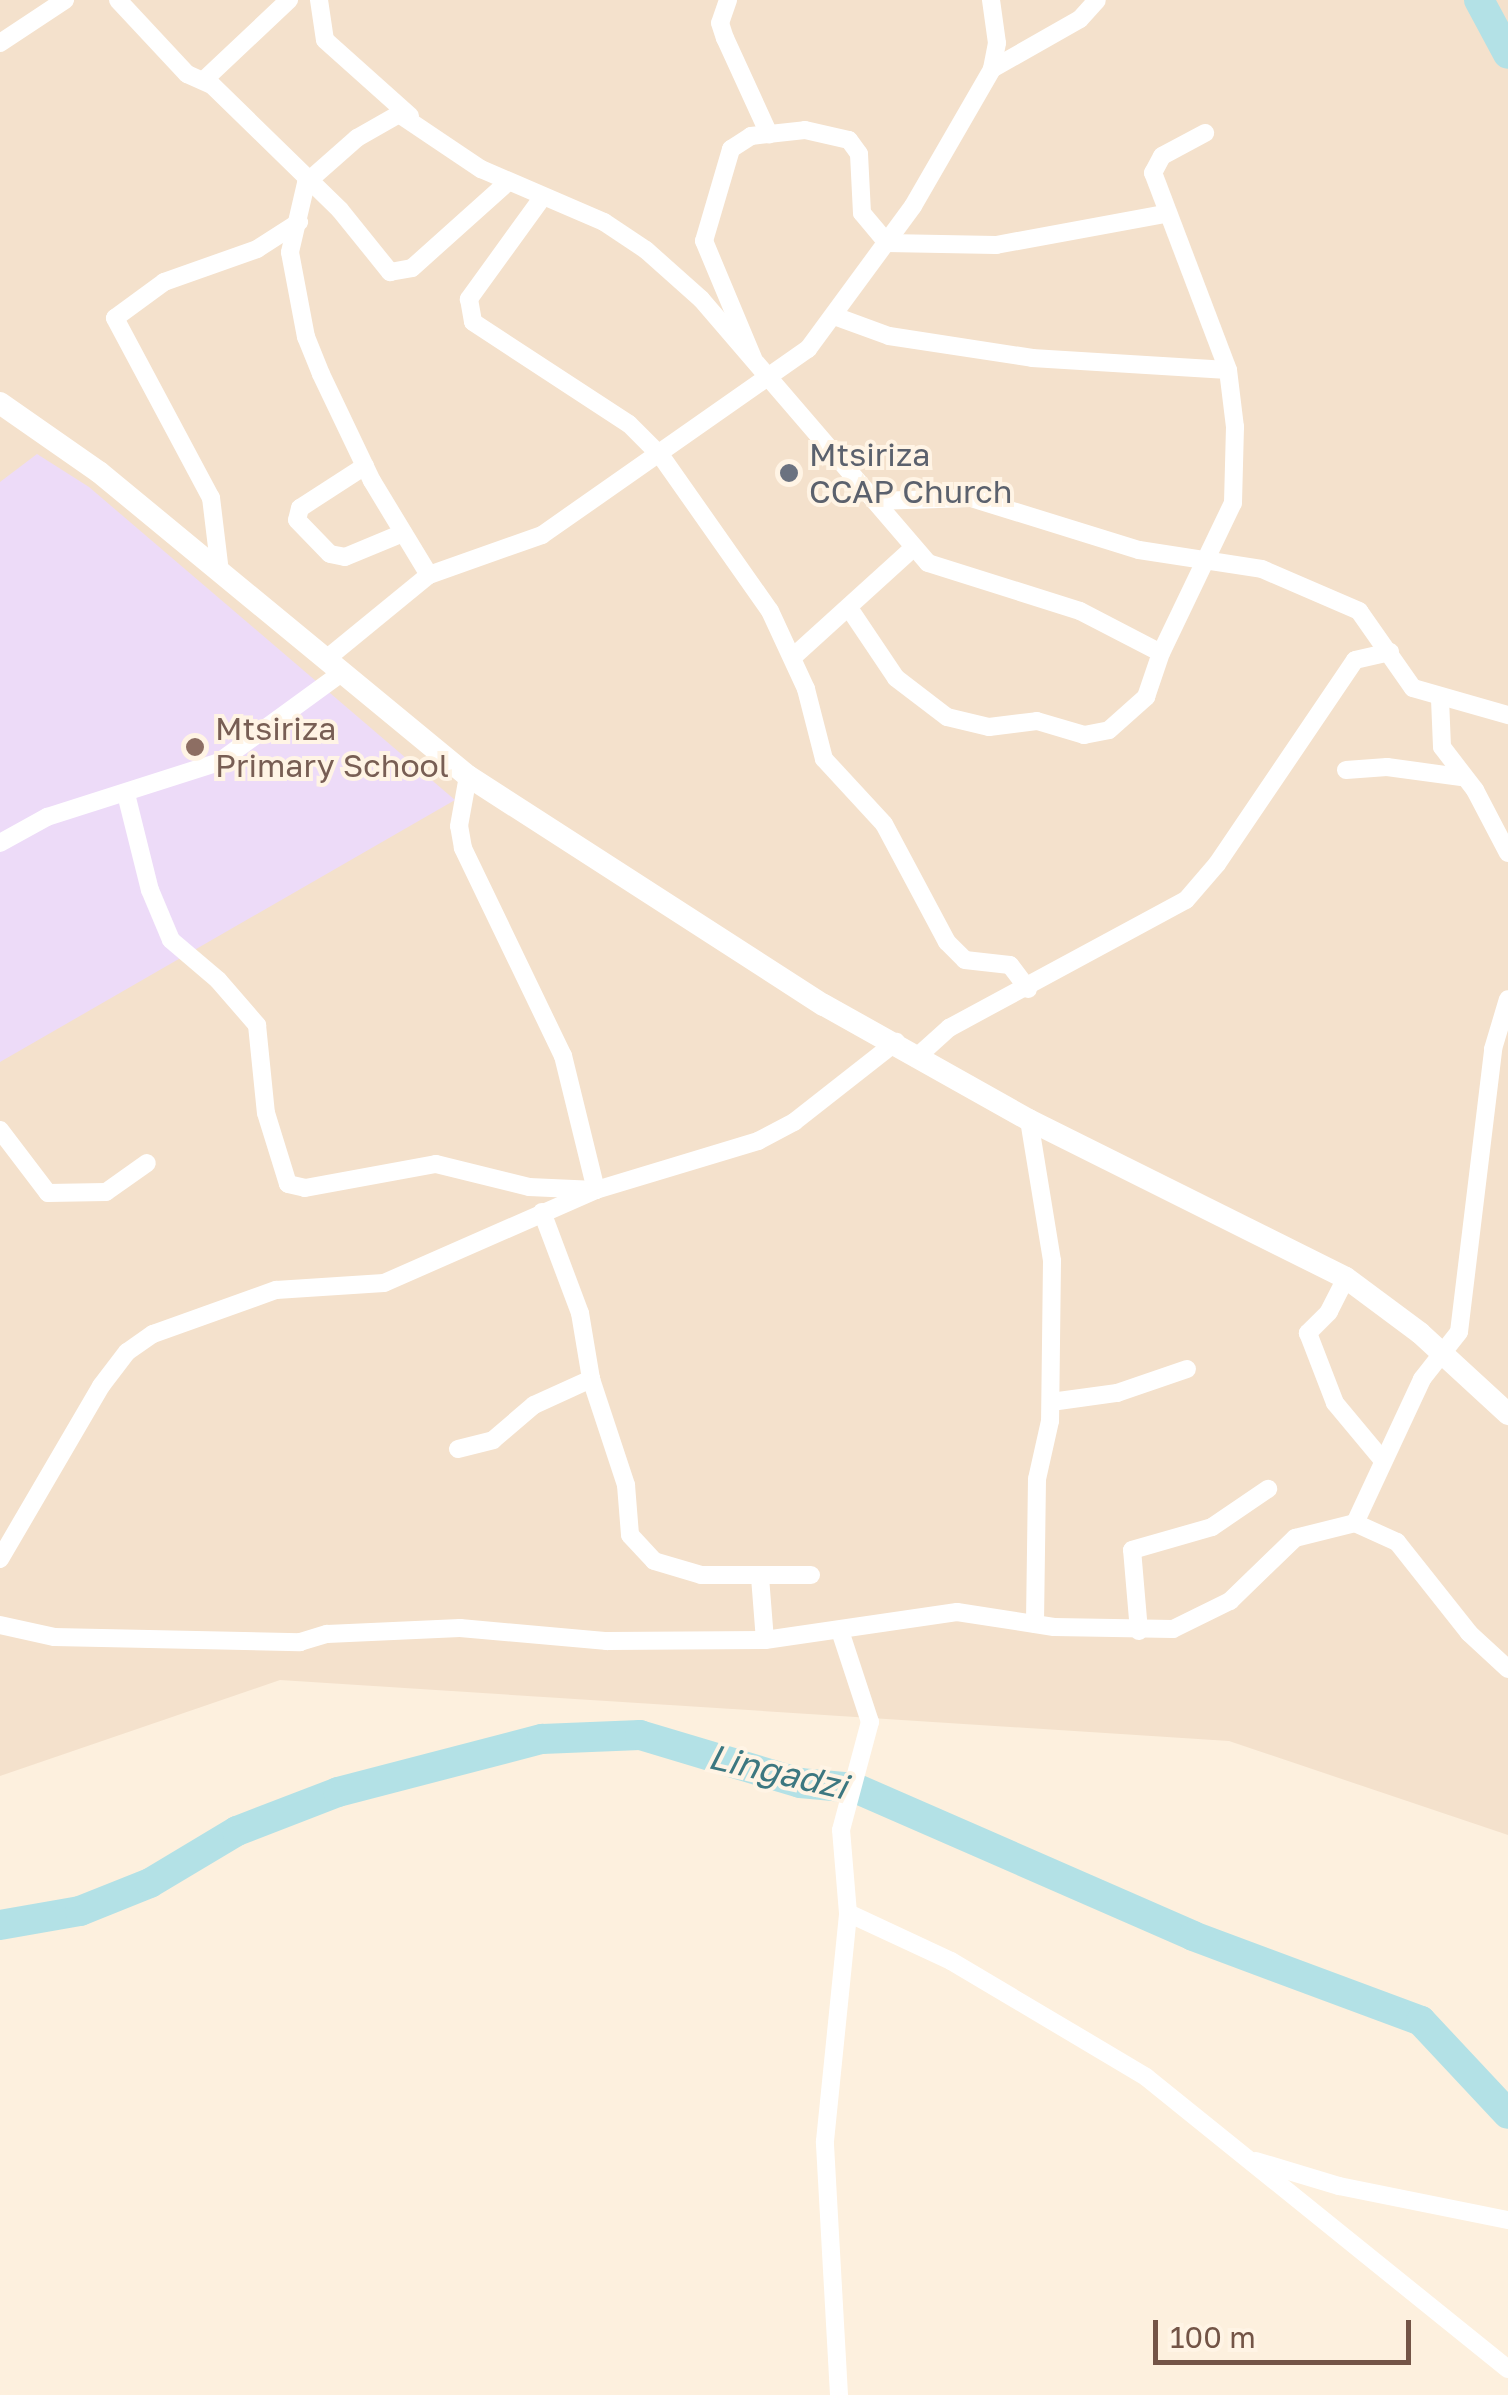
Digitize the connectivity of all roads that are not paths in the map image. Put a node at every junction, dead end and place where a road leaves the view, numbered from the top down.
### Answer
1 (64, 0) edge
2 (118, 0) edge
3 (289, 0) edge
4 (319, 0) edge
5 (728, 0) edge
6 (991, 0) edge
7 (1096, 0) edge
8 (0, 43) edge
9 (992, 69) junction
10 (204, 80) junction
11 (411, 116) junction
12 (1206, 133) dead end
13 (769, 134) junction
14 (508, 182) junction
15 (306, 183) junction
16 (542, 198) junction
17 (1165, 214) junction
18 (299, 221) junction
19 (887, 243) junction
20 (837, 317) junction
21 (1228, 370) junction
22 (762, 374) junction
23 (0, 403) edge
24 (661, 456) junction
25 (365, 466) junction
26 (875, 501) junction
27 (402, 532) junction
28 (911, 550) junction
29 (1209, 561) junction
30 (220, 572) junction
31 (430, 575) junction
32 (849, 608) junction
33 (1160, 652) junction
34 (1390, 652) junction
35 (794, 657) junction
36 (333, 667) junction
37 (1440, 699) junction
38 (1508, 715) edge
39 (1346, 770) dead end
40 (468, 776) junction
41 (1461, 776) junction
42 (126, 794) junction
43 (0, 843) edge
44 (1508, 853) edge
45 (1028, 989) junction
46 (1508, 999) edge
47 (896, 1042) junction
48 (918, 1056) junction
49 (1028, 1120) junction
50 (0, 1130) edge
51 (147, 1163) dead end
52 (596, 1190) junction
53 (542, 1212) junction
54 (1346, 1278) junction
55 (1446, 1355) junction
56 (1187, 1369) dead end
57 (591, 1379) junction
58 (1051, 1402) junction
59 (1508, 1414) edge
60 (458, 1450) dead end
61 (1380, 1458) junction
62 (1268, 1490) dead end
63 (1355, 1523) junction
64 (0, 1559) edge
65 (811, 1575) dead end
66 (760, 1576) junction
67 (1034, 1624) junction
68 (0, 1625) edge
69 (1138, 1630) junction
70 (840, 1631) junction
71 (764, 1640) junction
72 (1508, 1669) edge
73 (848, 1913) junction
74 (1248, 2159) junction
75 (1508, 2220) edge
76 (1508, 2368) edge
77 (839, 2395) edge

1 - 8 street
2 - 10 street
3 - 10 street
4 - 11 street
5 - 13 street
6 - 9 street
7 - 9 street
9 - 19 street
10 - 15 street
11 - 14 street
11 - 15 street
12 - 17 street
13 - 19 street
13 - 22 street
14 - 15 street
14 - 16 street
15 - 18 street
16 - 22 street
16 - 24 street
17 - 19 street
17 - 21 street
18 - 25 street
18 - 30 street
19 - 20 street
20 - 21 street
20 - 22 street
21 - 29 street
22 - 24 street
22 - 26 street
23 - 30 street
24 - 31 street
24 - 35 street
25 - 27 street
25 - 27 street
26 - 28 street
26 - 29 street
27 - 31 street
28 - 32 street
28 - 33 street
29 - 33 street
29 - 34 street
30 - 36 street
31 - 36 street
32 - 33 street
32 - 35 street
34 - 37 street
34 - 45 street
35 - 45 street
36 - 40 street
36 - 42 street
37 - 38 street
37 - 41 street
39 - 41 street
40 - 47 street
40 - 52 street
41 - 44 street
42 - 43 street
42 - 52 street
45 - 48 street
46 - 55 street
47 - 48 street
47 - 52 street
48 - 49 street
49 - 54 street
49 - 58 street
50 - 51 street
52 - 53 street
53 - 57 street
53 - 64 street
54 - 55 street
54 - 61 street
55 - 59 street
55 - 61 street
56 - 58 street
57 - 60 street
57 - 66 street
58 - 67 street
61 - 63 street
62 - 69 street
63 - 69 street
63 - 72 street
65 - 66 street
66 - 71 street
67 - 69 street
67 - 70 street
68 - 71 street
70 - 71 street
70 - 73 street
73 - 74 street
73 - 77 street
74 - 75 street
74 - 76 street

